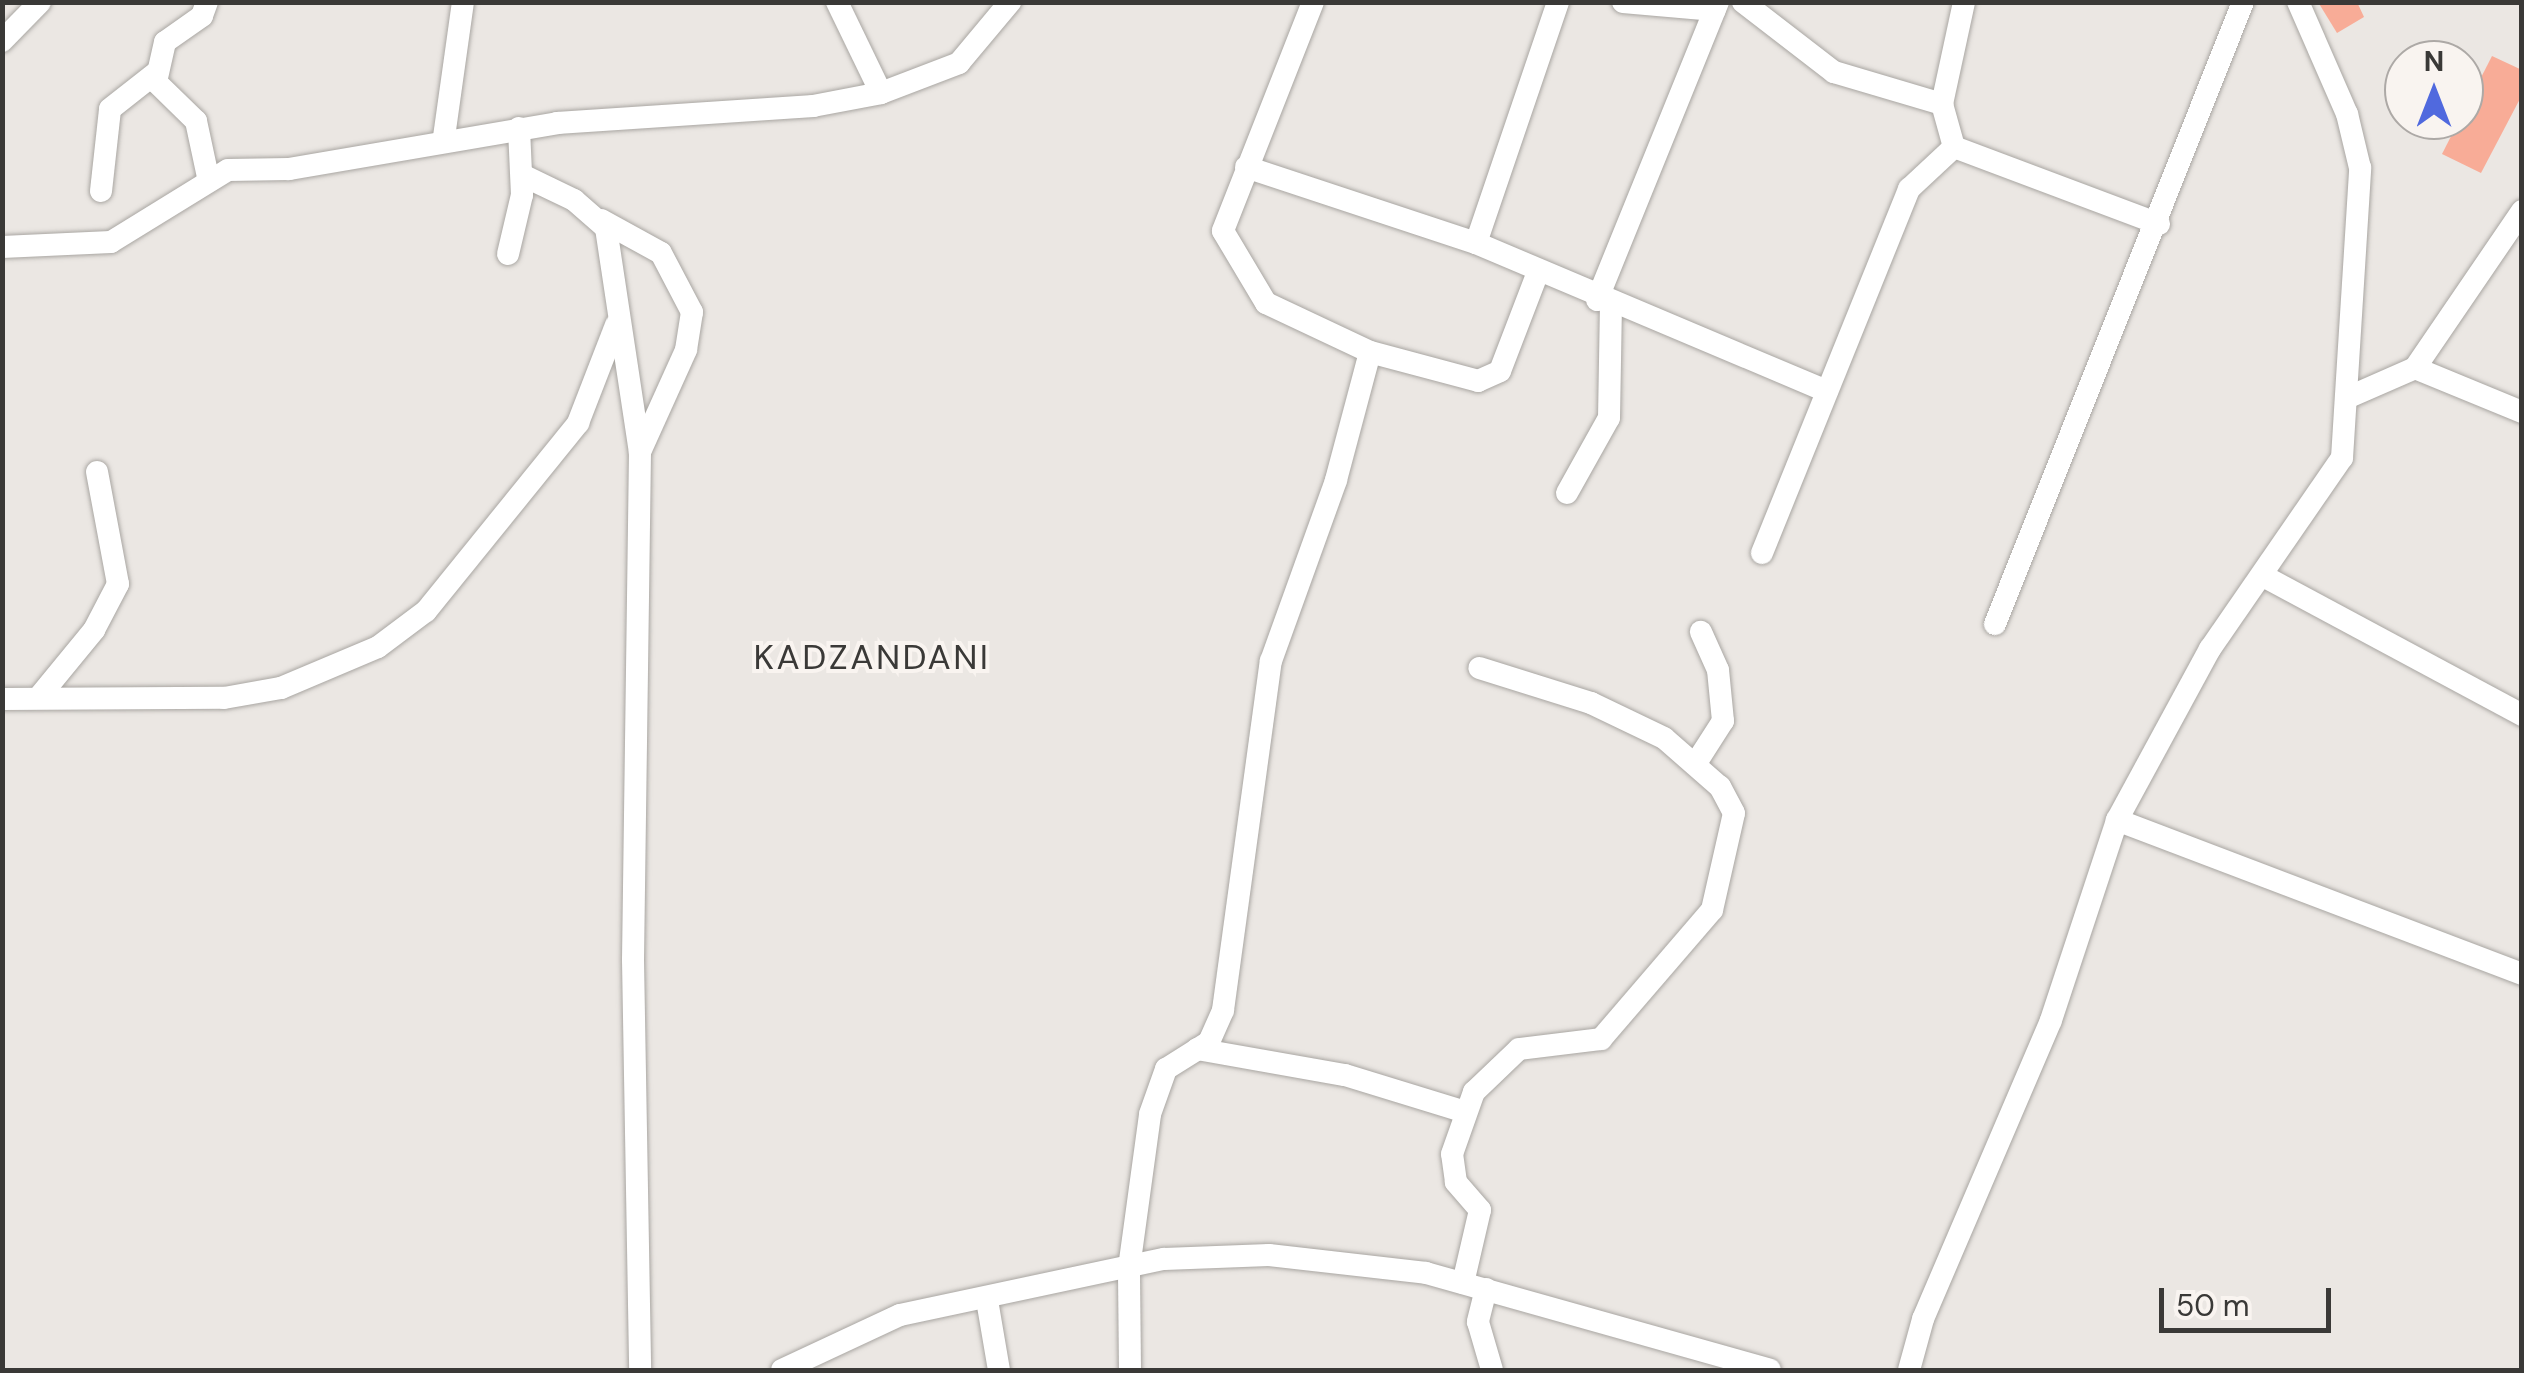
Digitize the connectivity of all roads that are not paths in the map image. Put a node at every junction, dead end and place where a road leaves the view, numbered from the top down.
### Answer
1 (40, 2) edge
2 (207, 2) edge
3 (463, 2) edge
4 (837, 2) edge
5 (1010, 2) edge
6 (1313, 2) edge
7 (1558, 2) edge
8 (1623, 2) edge
9 (1744, 2) edge
10 (1964, 2) edge
11 (2243, 2) edge
12 (2298, 2) edge
13 (1717, 6) edge
14 (2, 41) edge
15 (157, 72) junction
16 (881, 93) junction
17 (1942, 104) junction
18 (518, 128) junction
19 (444, 137) junction
20 (1954, 147) junction
21 (1246, 168) junction
22 (522, 175) junction
23 (208, 177) junction
24 (101, 191) dead end
25 (2522, 212) edge
26 (602, 220) junction
27 (2159, 224) junction
28 (1476, 243) junction
29 (2, 247) edge
30 (508, 254) dead end
31 (1538, 272) junction
32 (1604, 303) junction
33 (618, 320) junction
34 (1370, 352) junction
35 (2414, 368) junction
36 (1827, 391) junction
37 (2349, 396) junction
38 (2522, 412) edge
39 (640, 452) junction
40 (96, 472) dead end
41 (1567, 493) dead end
42 (1762, 554) dead end
43 (2265, 576) junction
44 (1995, 624) dead end
45 (1701, 632) dead end
46 (1480, 668) dead end
47 (39, 697) junction
48 (2, 699) edge
49 (2522, 714) edge
50 (1696, 763) junction
51 (2118, 820) junction
52 (2522, 974) edge
53 (1197, 1049) junction
54 (1465, 1112) junction
55 (1129, 1268) junction
56 (1463, 1283) junction
57 (1486, 1289) junction
58 (987, 1300) junction
59 (640, 1370) edge
60 (782, 1370) edge
61 (999, 1370) edge
62 (1130, 1370) edge
63 (1492, 1370) edge
64 (1770, 1370) edge
65 (1910, 1370) edge

1 - 14 street
2 - 15 street
3 - 19 street
4 - 16 street
5 - 16 street
6 - 21 street
7 - 28 street
8 - 13 street
9 - 17 street
10 - 17 street
11 - 27 street
12 - 37 street
13 - 32 street
15 - 23 street
15 - 24 street
16 - 18 street
17 - 20 street
18 - 19 street
18 - 22 street
19 - 23 street
20 - 27 street
20 - 36 street
21 - 28 street
21 - 34 street
22 - 26 street
22 - 30 street
23 - 29 street
25 - 35 street
26 - 33 street
26 - 39 street
27 - 44 street
28 - 31 street
31 - 32 street
31 - 34 street
32 - 36 street
32 - 41 street
33 - 39 street
33 - 47 street
34 - 53 street
35 - 37 street
35 - 38 street
36 - 42 street
37 - 43 street
39 - 59 street
40 - 47 street
43 - 49 street
43 - 51 street
45 - 50 street
46 - 50 street
47 - 48 street
50 - 54 street
51 - 52 street
51 - 65 street
53 - 54 street
53 - 55 street
54 - 56 street
55 - 56 street
55 - 58 street
55 - 62 street
56 - 57 street
57 - 63 street
57 - 64 street
58 - 60 street
58 - 61 street

